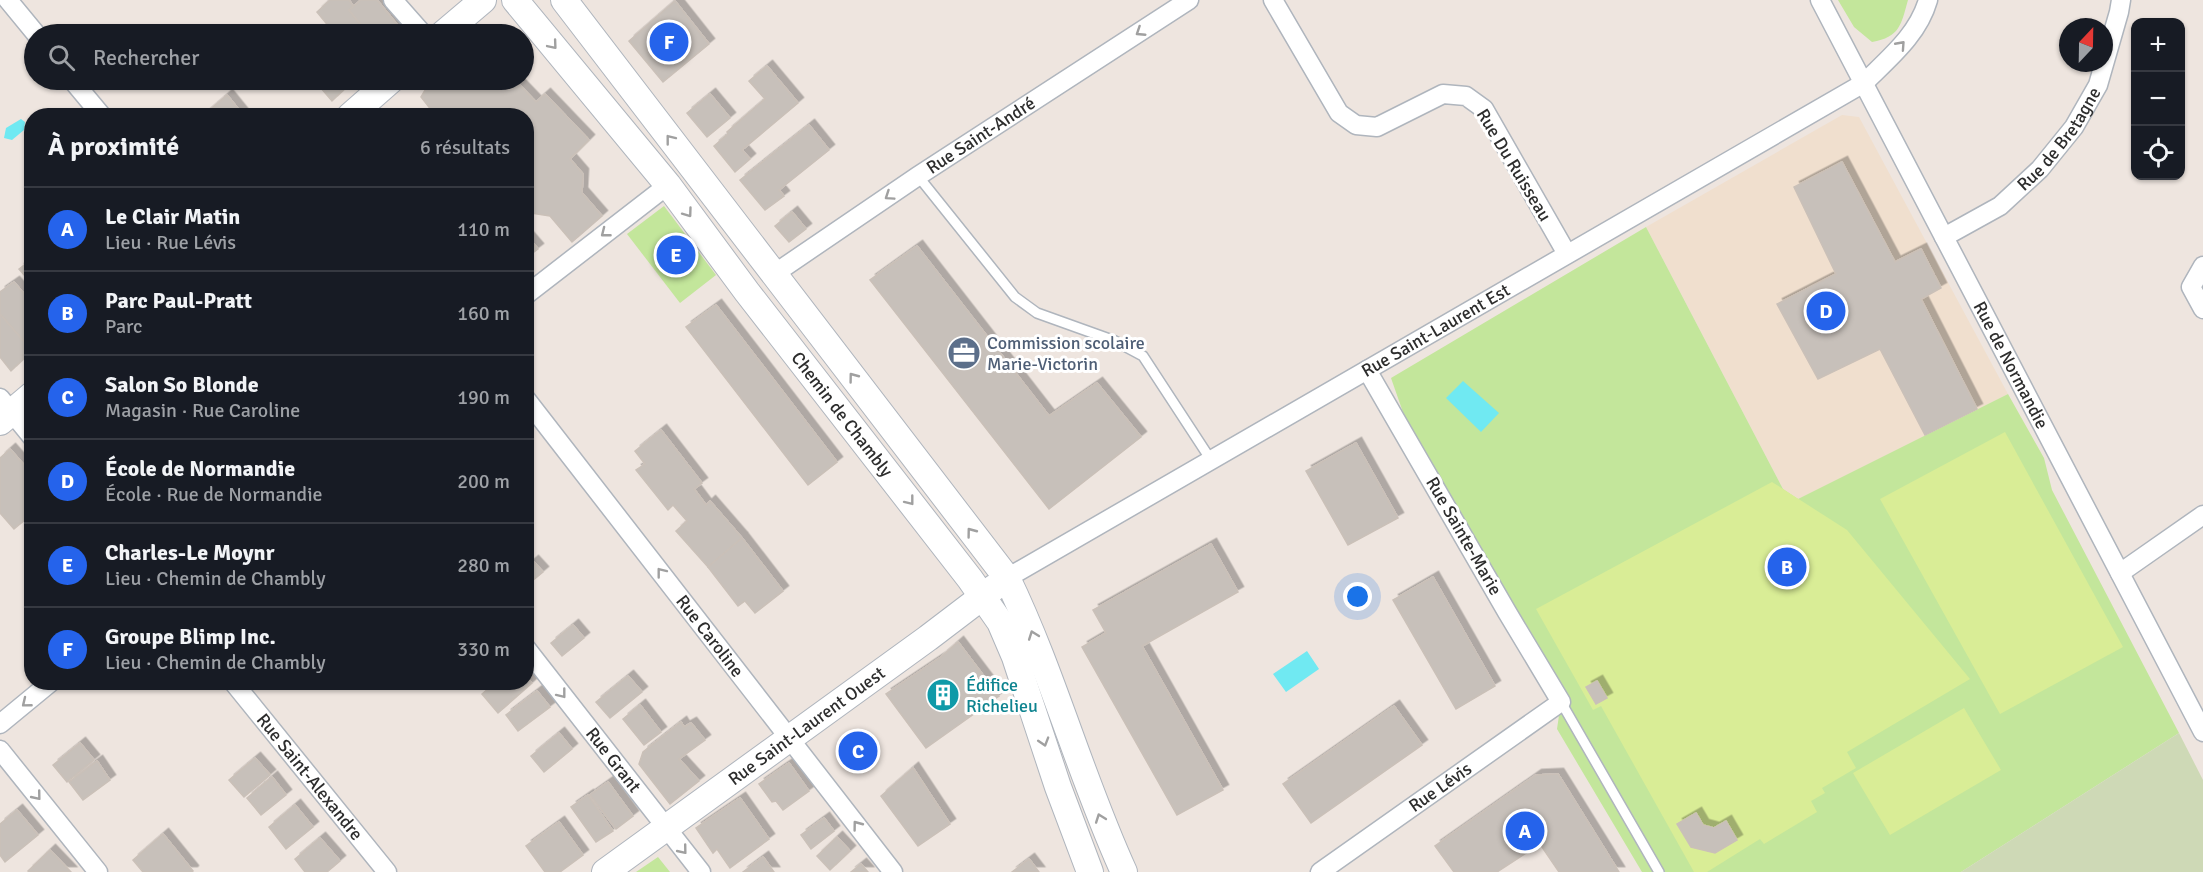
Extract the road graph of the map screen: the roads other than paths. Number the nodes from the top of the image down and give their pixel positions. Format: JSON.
{"nodes":[{"id":1,"x":8,"y":0,"type":"edge"},
{"id":2,"x":393,"y":0,"type":"edge"},
{"id":3,"x":483,"y":0,"type":"edge"},
{"id":4,"x":515,"y":0,"type":"edge"},
{"id":5,"x":564,"y":0,"type":"edge"},
{"id":6,"x":1189,"y":0,"type":"edge"},
{"id":7,"x":1273,"y":0,"type":"edge"},
{"id":8,"x":1820,"y":0,"type":"edge"},
{"id":9,"x":1928,"y":0,"type":"edge"},
{"id":10,"x":2121,"y":0,"type":"edge"},
{"id":11,"x":28,"y":24,"type":"edge"},
{"id":12,"x":414,"y":24,"type":"edge"},
{"id":13,"x":455,"y":24,"type":"edge"},
{"id":14,"x":1864,"y":83,"type":"junction"},
{"id":15,"x":80,"y":90,"type":"edge"},
{"id":16,"x":380,"y":90,"type":"edge"},
{"id":17,"x":95,"y":108,"type":"edge"},
{"id":18,"x":359,"y":108,"type":"edge"},
{"id":19,"x":918,"y":176,"type":"junction"},
{"id":20,"x":668,"y":185,"type":"junction"},
{"id":21,"x":1944,"y":237,"type":"junction"},
{"id":22,"x":1567,"y":254,"type":"junction"},
{"id":23,"x":2203,"y":266,"type":"edge"},
{"id":24,"x":774,"y":274,"type":"junction"},
{"id":25,"x":534,"y":289,"type":"edge"},
{"id":26,"x":2203,"y":309,"type":"edge"},
{"id":27,"x":1367,"y":370,"type":"junction"},
{"id":28,"x":24,"y":400,"type":"edge"},
{"id":29,"x":534,"y":409,"type":"edge"},
{"id":30,"x":4,"y":411,"type":"edge"},
{"id":31,"x":24,"y":430,"type":"edge"},
{"id":32,"x":1211,"y":460,"type":"junction"},
{"id":33,"x":2203,"y":514,"type":"edge"},
{"id":34,"x":2120,"y":573,"type":"junction"},
{"id":35,"x":1007,"y":578,"type":"junction"},
{"id":36,"x":982,"y":596,"type":"junction"},
{"id":37,"x":534,"y":658,"type":"edge"},
{"id":38,"x":41,"y":690,"type":"edge"},
{"id":39,"x":239,"y":690,"type":"edge"},
{"id":40,"x":1561,"y":702,"type":"junction"},
{"id":41,"x":0,"y":724,"type":"edge"},
{"id":42,"x":2203,"y":732,"type":"edge"},
{"id":43,"x":790,"y":739,"type":"junction"},
{"id":44,"x":0,"y":750,"type":"edge"},
{"id":45,"x":666,"y":828,"type":"junction"},
{"id":46,"x":98,"y":872,"type":"edge"},
{"id":47,"x":387,"y":872,"type":"edge"},
{"id":48,"x":605,"y":872,"type":"edge"},
{"id":49,"x":701,"y":872,"type":"edge"},
{"id":50,"x":893,"y":872,"type":"edge"},
{"id":51,"x":1090,"y":872,"type":"edge"},
{"id":52,"x":1124,"y":872,"type":"edge"},
{"id":53,"x":1320,"y":872,"type":"edge"},
{"id":54,"x":1659,"y":872,"type":"edge"}],
"edges":[{"from":1,"to":11,"type":"street"},
{"from":2,"to":12,"type":"street"},
{"from":3,"to":13,"type":"main road"},
{"from":4,"to":20,"type":"main road","name":"Chemin de Chambly","one_way":true},
{"from":24,"to":5,"type":"main road","name":"Chemin de Chambly","one_way":true},
{"from":6,"to":19,"type":"street","name":"Rue Saint-André","one_way":true},
{"from":7,"to":22,"type":"street","name":"Rue Du Ruisseau"},
{"from":8,"to":14,"type":"street","name":"Rue de Normandie"},
{"from":14,"to":9,"type":"street","name":"Rue Saint-Laurent Est","one_way":true},
{"from":10,"to":21,"type":"street","name":"Rue de Bretagne"},
{"from":14,"to":21,"type":"street","name":"Rue de Normandie"},
{"from":14,"to":22,"type":"street","name":"Rue Saint-Laurent Est"},
{"from":15,"to":17,"type":"street"},
{"from":16,"to":18,"type":"main road"},
{"from":19,"to":24,"type":"street","name":"Rue Saint-André","one_way":true},
{"from":19,"to":32,"type":"lane"},
{"from":20,"to":25,"type":"street","one_way":true},
{"from":20,"to":36,"type":"main road","name":"Chemin de Chambly","one_way":true},
{"from":21,"to":34,"type":"street","name":"Rue de Normandie"},
{"from":22,"to":27,"type":"street","name":"Rue Saint-Laurent Est"},
{"from":23,"to":26,"type":"street"},
{"from":35,"to":24,"type":"main road","name":"Chemin de Chambly","one_way":true},
{"from":27,"to":32,"type":"street","name":"Rue Saint-Laurent Est"},
{"from":27,"to":40,"type":"street","name":"Rue Sainte-Marie"},
{"from":28,"to":30,"type":"main road"},
{"from":43,"to":29,"type":"street","name":"Rue Caroline","one_way":true},
{"from":30,"to":31,"type":"street"},
{"from":32,"to":35,"type":"street","name":"Rue Saint-Laurent Est"},
{"from":33,"to":34,"type":"street"},
{"from":34,"to":42,"type":"street","name":"Rue de Normandie"},
{"from":35,"to":36,"type":"main road","name":"Rue Saint-Laurent Ouest"},
{"from":52,"to":35,"type":"main road","name":"Chemin de Chambly","one_way":true},
{"from":36,"to":43,"type":"main road","name":"Rue Saint-Laurent Ouest"},
{"from":36,"to":51,"type":"main road","name":"Chemin de Chambly","one_way":true},
{"from":37,"to":45,"type":"street","name":"Rue Grant","one_way":true},
{"from":38,"to":41,"type":"street","one_way":true},
{"from":39,"to":47,"type":"street","name":"Rue Saint-Alexandre"},
{"from":40,"to":53,"type":"street","name":"Rue Lévis"},
{"from":40,"to":54,"type":"lane"},
{"from":43,"to":45,"type":"main road","name":"Rue Saint-Laurent Ouest"},
{"from":50,"to":43,"type":"street","name":"Rue Caroline","one_way":true},
{"from":44,"to":46,"type":"street","one_way":true},
{"from":45,"to":48,"type":"main road","name":"Rue Saint-Laurent Ouest"},
{"from":45,"to":49,"type":"street","name":"Rue Grant","one_way":true}]}
